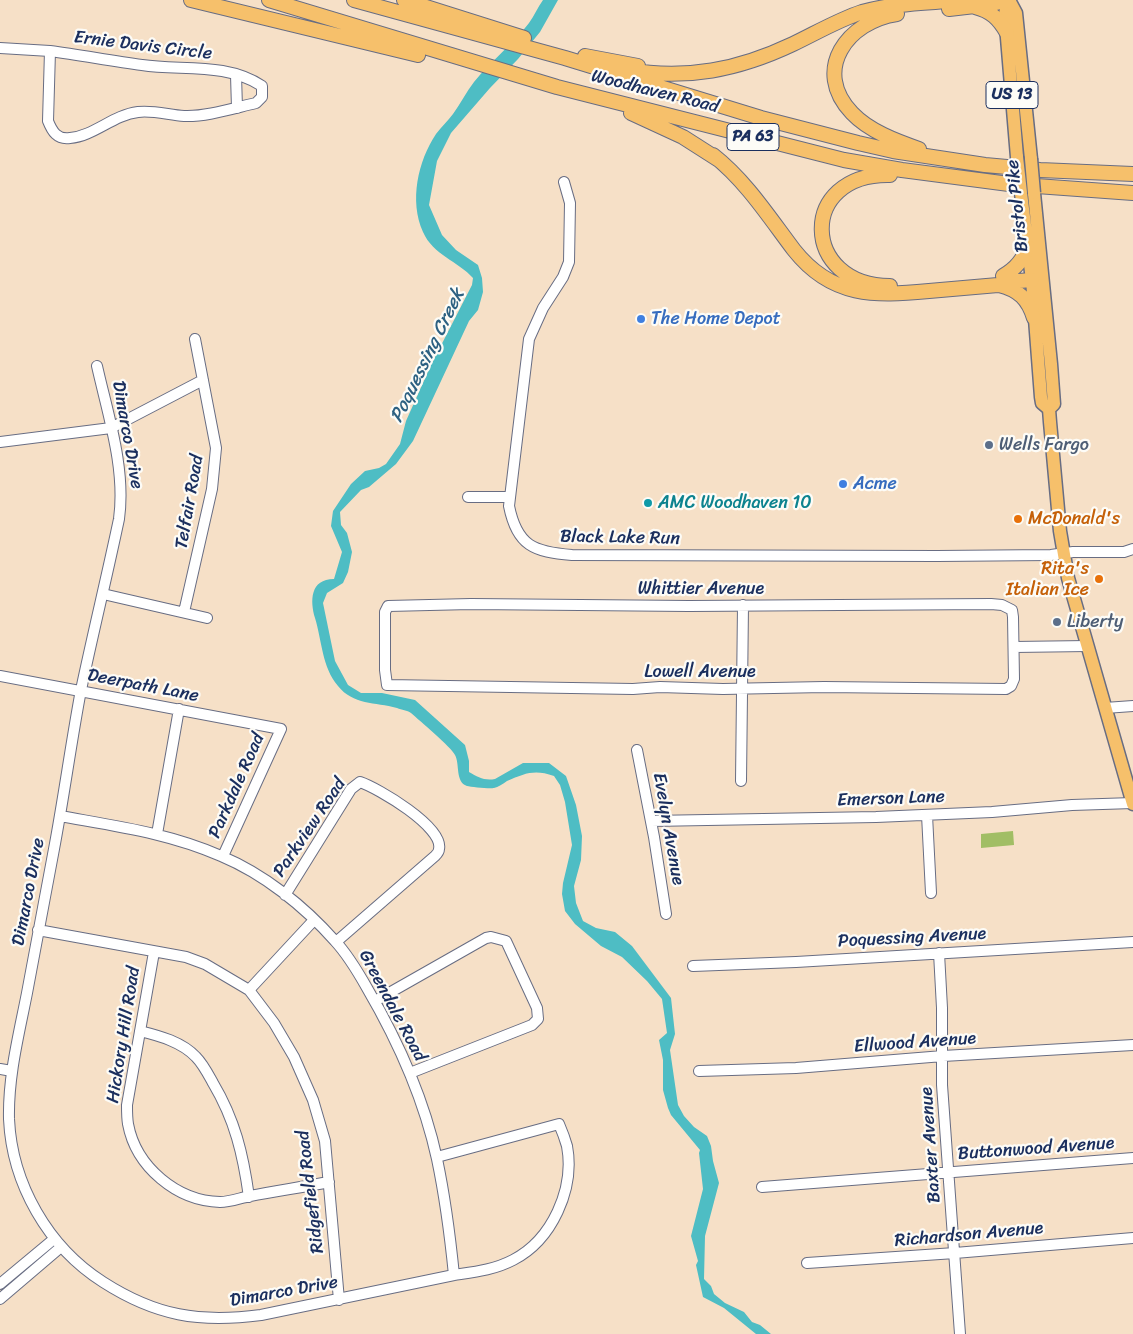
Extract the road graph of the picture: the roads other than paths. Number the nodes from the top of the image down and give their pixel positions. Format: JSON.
{"nodes":[{"id":1,"x":191,"y":0,"type":"edge"},
{"id":2,"x":269,"y":0,"type":"edge"},
{"id":3,"x":354,"y":0,"type":"edge"},
{"id":4,"x":404,"y":0,"type":"edge"},
{"id":5,"x":1008,"y":0,"type":"edge"},
{"id":6,"x":966,"y":3,"type":"edge"},
{"id":7,"x":1007,"y":33,"type":"junction"},
{"id":8,"x":507,"y":38,"type":"junction"},
{"id":9,"x":531,"y":45,"type":"junction"},
{"id":10,"x":0,"y":48,"type":"edge"},
{"id":11,"x":50,"y":50,"type":"junction"},
{"id":12,"x":765,"y":56,"type":"junction"},
{"id":13,"x":565,"y":58,"type":"junction"},
{"id":14,"x":481,"y":69,"type":"junction"},
{"id":15,"x":236,"y":75,"type":"junction"},
{"id":16,"x":507,"y":76,"type":"junction"},
{"id":17,"x":557,"y":87,"type":"junction"},
{"id":18,"x":237,"y":108,"type":"junction"},
{"id":19,"x":719,"y":160,"type":"junction"},
{"id":20,"x":953,"y":160,"type":"junction"},
{"id":21,"x":1130,"y":173,"type":"edge"},
{"id":22,"x":951,"y":176,"type":"junction"},
{"id":23,"x":564,"y":182,"type":"dead end"},
{"id":24,"x":1133,"y":188,"type":"edge"},
{"id":25,"x":1069,"y":189,"type":"junction"},
{"id":26,"x":1133,"y":193,"type":"edge"},
{"id":27,"x":1027,"y":246,"type":"junction"},
{"id":28,"x":1035,"y":276,"type":"junction"},
{"id":29,"x":1000,"y":280,"type":"junction"},
{"id":30,"x":1034,"y":318,"type":"junction"},
{"id":31,"x":196,"y":339,"type":"dead end"},
{"id":32,"x":97,"y":366,"type":"dead end"},
{"id":33,"x":203,"y":380,"type":"junction"},
{"id":34,"x":1048,"y":409,"type":"junction"},
{"id":35,"x":111,"y":428,"type":"junction"},
{"id":36,"x":0,"y":442,"type":"edge"},
{"id":37,"x":468,"y":497,"type":"dead end"},
{"id":38,"x":510,"y":497,"type":"junction"},
{"id":39,"x":1130,"y":552,"type":"edge"},
{"id":40,"x":1063,"y":554,"type":"junction"},
{"id":41,"x":103,"y":594,"type":"junction"},
{"id":42,"x":743,"y":605,"type":"junction"},
{"id":43,"x":184,"y":612,"type":"junction"},
{"id":44,"x":207,"y":618,"type":"dead end"},
{"id":45,"x":1088,"y":646,"type":"junction"},
{"id":46,"x":1014,"y":647,"type":"junction"},
{"id":47,"x":0,"y":676,"type":"edge"},
{"id":48,"x":390,"y":686,"type":"joint"},
{"id":49,"x":742,"y":689,"type":"junction"},
{"id":50,"x":81,"y":691,"type":"junction"},
{"id":51,"x":1133,"y":706,"type":"edge"},
{"id":52,"x":1105,"y":708,"type":"junction"},
{"id":53,"x":179,"y":709,"type":"junction"},
{"id":54,"x":280,"y":729,"type":"joint"},
{"id":55,"x":637,"y":750,"type":"dead end"},
{"id":56,"x":741,"y":781,"type":"dead end"},
{"id":57,"x":1133,"y":803,"type":"edge"},
{"id":58,"x":926,"y":815,"type":"junction"},
{"id":59,"x":60,"y":816,"type":"junction"},
{"id":60,"x":651,"y":821,"type":"junction"},
{"id":61,"x":157,"y":834,"type":"junction"},
{"id":62,"x":223,"y":856,"type":"junction"},
{"id":63,"x":931,"y":893,"type":"dead end"},
{"id":64,"x":285,"y":895,"type":"junction"},
{"id":65,"x":666,"y":914,"type":"dead end"},
{"id":66,"x":314,"y":920,"type":"junction"},
{"id":67,"x":38,"y":930,"type":"junction"},
{"id":68,"x":336,"y":942,"type":"junction"},
{"id":69,"x":1129,"y":942,"type":"edge"},
{"id":70,"x":154,"y":952,"type":"junction"},
{"id":71,"x":938,"y":953,"type":"junction"},
{"id":72,"x":693,"y":966,"type":"dead end"},
{"id":73,"x":249,"y":990,"type":"junction"},
{"id":74,"x":375,"y":1001,"type":"junction"},
{"id":75,"x":140,"y":1031,"type":"junction"},
{"id":76,"x":1133,"y":1046,"type":"edge"},
{"id":77,"x":942,"y":1056,"type":"junction"},
{"id":78,"x":0,"y":1069,"type":"edge"},
{"id":79,"x":12,"y":1071,"type":"junction"},
{"id":80,"x":699,"y":1071,"type":"dead end"},
{"id":81,"x":410,"y":1073,"type":"junction"},
{"id":82,"x":437,"y":1157,"type":"junction"},
{"id":83,"x":1133,"y":1158,"type":"edge"},
{"id":84,"x":950,"y":1172,"type":"junction"},
{"id":85,"x":329,"y":1182,"type":"junction"},
{"id":86,"x":762,"y":1186,"type":"dead end"},
{"id":87,"x":249,"y":1196,"type":"junction"},
{"id":88,"x":1133,"y":1238,"type":"edge"},
{"id":89,"x":54,"y":1239,"type":"junction"},
{"id":90,"x":61,"y":1247,"type":"junction"},
{"id":91,"x":955,"y":1253,"type":"junction"},
{"id":92,"x":807,"y":1262,"type":"dead end"},
{"id":93,"x":454,"y":1274,"type":"junction"},
{"id":94,"x":0,"y":1284,"type":"edge"},
{"id":95,"x":0,"y":1299,"type":"edge"},
{"id":96,"x":339,"y":1300,"type":"junction"},
{"id":97,"x":960,"y":1334,"type":"edge"}],
"edges":[{"from":1,"to":14,"type":"highway"},
{"from":2,"to":14,"type":"highway","name":"Woodhaven Road","number":"PA 63"},
{"from":3,"to":8,"type":"highway","name":"Woodhaven Road","number":"PA 63"},
{"from":4,"to":8,"type":"highway"},
{"from":5,"to":6,"type":"highway"},
{"from":5,"to":7,"type":"main road","name":"Bristol Pike","number":"US 13"},
{"from":5,"to":28,"type":"main road","name":"Bristol Pike","number":"US 13","bridge":true},
{"from":6,"to":7,"type":"highway"},
{"from":6,"to":12,"type":"highway"},
{"from":6,"to":20,"type":"highway"},
{"from":7,"to":27,"type":"main road","name":"Bristol Pike","number":"US 13","bridge":true},
{"from":8,"to":9,"type":"highway","name":"Woodhaven Road","number":"PA 63"},
{"from":9,"to":12,"type":"highway"},
{"from":9,"to":13,"type":"highway","name":"Woodhaven Road","number":"PA 63"},
{"from":10,"to":11,"type":"street"},
{"from":11,"to":15,"type":"street","name":"Ernie Davis Circle"},
{"from":11,"to":18,"type":"street","name":"Ernie Davis Circle"},
{"from":12,"to":13,"type":"highway"},
{"from":13,"to":20,"type":"highway","name":"Woodhaven Road","number":"PA 63"},
{"from":14,"to":16,"type":"highway","name":"Woodhaven Road","number":"PA 63"},
{"from":15,"to":18,"type":"street"},
{"from":15,"to":18,"type":"street","name":"Ernie Davis Circle"},
{"from":16,"to":17,"type":"highway","name":"Woodhaven Road","number":"PA 63"},
{"from":16,"to":19,"type":"highway"},
{"from":17,"to":19,"type":"highway"},
{"from":17,"to":22,"type":"highway","name":"Woodhaven Road","number":"PA 63"},
{"from":19,"to":29,"type":"highway"},
{"from":20,"to":21,"type":"highway","name":"Woodhaven Road","number":"PA 63"},
{"from":22,"to":25,"type":"highway","name":"Woodhaven Road","number":"PA 63"},
{"from":22,"to":29,"type":"highway"},
{"from":23,"to":38,"type":"street","name":"Black Lake Run"},
{"from":24,"to":25,"type":"highway"},
{"from":25,"to":26,"type":"highway"},
{"from":27,"to":28,"type":"main road","name":"Bristol Pike","number":"US 13"},
{"from":27,"to":29,"type":"highway"},
{"from":28,"to":29,"type":"highway"},
{"from":28,"to":30,"type":"main road","name":"Bristol Pike","number":"US 13"},
{"from":28,"to":34,"type":"main road","name":"Bristol Pike","number":"US 13"},
{"from":29,"to":30,"type":"highway"},
{"from":30,"to":34,"type":"main road","name":"Bristol Pike","number":"US 13"},
{"from":31,"to":33,"type":"street","name":"Telfair Road"},
{"from":32,"to":35,"type":"street","name":"Dimarco Drive"},
{"from":33,"to":35,"type":"street"},
{"from":33,"to":43,"type":"street","name":"Telfair Road"},
{"from":34,"to":40,"type":"main road","name":"Bristol Pike","number":"US 13"},
{"from":35,"to":36,"type":"street"},
{"from":35,"to":41,"type":"street","name":"Dimarco Drive"},
{"from":37,"to":38,"type":"street"},
{"from":38,"to":40,"type":"street","name":"Black Lake Run"},
{"from":39,"to":40,"type":"street","name":"Black Lake Run"},
{"from":40,"to":45,"type":"main road","name":"Bristol Pike","number":"US 13"},
{"from":41,"to":43,"type":"street"},
{"from":41,"to":50,"type":"street","name":"Dimarco Drive"},
{"from":42,"to":46,"type":"street","name":"Whittier Avenue"},
{"from":42,"to":48,"type":"street","name":"Whittier Avenue"},
{"from":42,"to":49,"type":"street"},
{"from":43,"to":44,"type":"street"},
{"from":45,"to":46,"type":"street"},
{"from":45,"to":52,"type":"main road","name":"Bristol Pike","number":"US 13"},
{"from":46,"to":49,"type":"street","name":"Lowell Avenue"},
{"from":47,"to":50,"type":"street","name":"Deerpath Lane"},
{"from":48,"to":49,"type":"street","name":"Lowell Avenue"},
{"from":49,"to":56,"type":"street"},
{"from":50,"to":53,"type":"street","name":"Deerpath Lane"},
{"from":50,"to":59,"type":"street","name":"Dimarco Drive"},
{"from":51,"to":52,"type":"street"},
{"from":52,"to":57,"type":"main road","name":"Bristol Pike","number":"US 13"},
{"from":53,"to":54,"type":"street","name":"Deerpath Lane"},
{"from":53,"to":61,"type":"street"},
{"from":54,"to":62,"type":"street","name":"Parkdale Road"},
{"from":55,"to":60,"type":"street","name":"Evelyn Avenue"},
{"from":57,"to":58,"type":"street","name":"Emerson Lane"},
{"from":58,"to":60,"type":"street","name":"Emerson Lane"},
{"from":58,"to":63,"type":"street"},
{"from":59,"to":61,"type":"street","name":"Greendale Road"},
{"from":59,"to":67,"type":"street","name":"Dimarco Drive"},
{"from":60,"to":65,"type":"street","name":"Evelyn Avenue"},
{"from":61,"to":62,"type":"street","name":"Greendale Road"},
{"from":62,"to":64,"type":"street","name":"Greendale Road"},
{"from":64,"to":66,"type":"street","name":"Greendale Road"},
{"from":64,"to":68,"type":"street","name":"Parkview Road"},
{"from":66,"to":68,"type":"street","name":"Greendale Road"},
{"from":66,"to":73,"type":"street"},
{"from":67,"to":70,"type":"street","name":"Ridgefield Road"},
{"from":67,"to":79,"type":"street","name":"Dimarco Drive"},
{"from":68,"to":74,"type":"street","name":"Greendale Road"},
{"from":69,"to":71,"type":"street","name":"Poquessing Avenue"},
{"from":70,"to":73,"type":"street","name":"Ridgefield Road"},
{"from":70,"to":75,"type":"street","name":"Hickory Hill Road"},
{"from":71,"to":72,"type":"street","name":"Poquessing Avenue"},
{"from":71,"to":77,"type":"street","name":"Baxter Avenue"},
{"from":73,"to":85,"type":"street","name":"Ridgefield Road"},
{"from":74,"to":81,"type":"street","name":"Greendale Road"},
{"from":74,"to":81,"type":"street"},
{"from":75,"to":87,"type":"street"},
{"from":75,"to":87,"type":"street","name":"Hickory Hill Road"},
{"from":76,"to":77,"type":"street","name":"Ellwood Avenue"},
{"from":77,"to":80,"type":"street","name":"Ellwood Avenue"},
{"from":77,"to":84,"type":"street","name":"Baxter Avenue"},
{"from":78,"to":79,"type":"street"},
{"from":79,"to":89,"type":"street","name":"Dimarco Drive"},
{"from":81,"to":82,"type":"street","name":"Greendale Road"},
{"from":82,"to":93,"type":"street","name":"Greendale Road"},
{"from":82,"to":93,"type":"street","name":"Dimarco Drive"},
{"from":83,"to":84,"type":"street","name":"Buttonwood Avenue"},
{"from":84,"to":86,"type":"street","name":"Buttonwood Avenue"},
{"from":84,"to":91,"type":"street","name":"Baxter Avenue"},
{"from":85,"to":87,"type":"street","name":"Hickory Hill Road"},
{"from":85,"to":96,"type":"street","name":"Ridgefield Road"},
{"from":88,"to":91,"type":"street","name":"Richardson Avenue"},
{"from":89,"to":90,"type":"street","name":"Dimarco Drive"},
{"from":89,"to":94,"type":"street"},
{"from":90,"to":95,"type":"street"},
{"from":90,"to":96,"type":"street","name":"Dimarco Drive"},
{"from":91,"to":92,"type":"street","name":"Richardson Avenue"},
{"from":91,"to":97,"type":"street","name":"Baxter Avenue"},
{"from":93,"to":96,"type":"street","name":"Dimarco Drive"}]}
